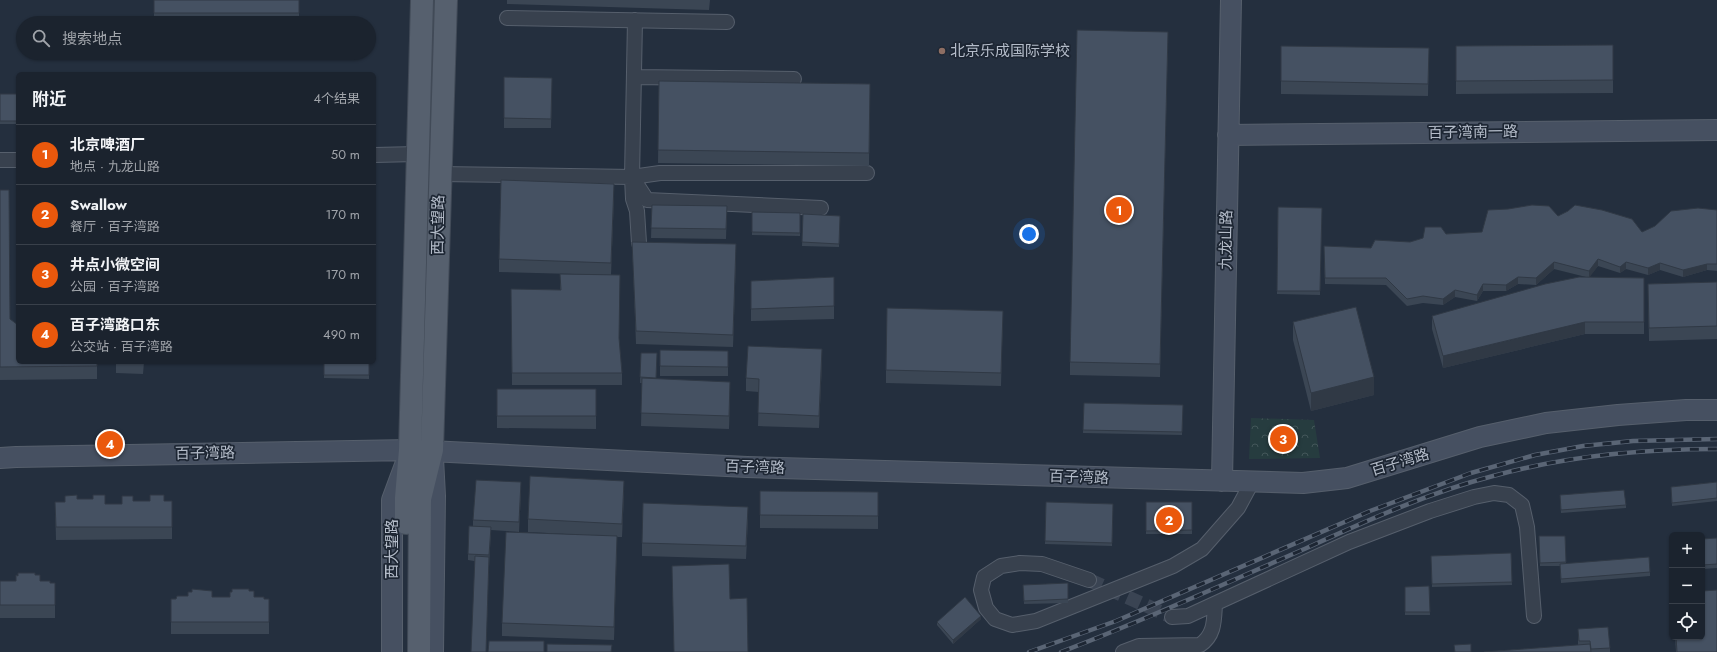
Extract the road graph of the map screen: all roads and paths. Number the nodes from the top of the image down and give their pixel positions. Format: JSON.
{"nodes":[{"id":1,"x":422,"y":0,"type":"edge"},
{"id":2,"x":446,"y":0,"type":"edge"},
{"id":3,"x":1231,"y":0,"type":"edge"},
{"id":4,"x":507,"y":18,"type":"dead end"},
{"id":5,"x":635,"y":20,"type":"junction"},
{"id":6,"x":728,"y":22,"type":"dead end"},
{"id":7,"x":634,"y":77,"type":"junction"},
{"id":8,"x":794,"y":79,"type":"dead end"},
{"id":9,"x":1717,"y":130,"type":"edge"},
{"id":10,"x":1228,"y":135,"type":"junction"},
{"id":11,"x":417,"y":154,"type":"junction"},
{"id":12,"x":376,"y":155,"type":"edge"},
{"id":13,"x":0,"y":160,"type":"edge"},
{"id":14,"x":16,"y":160,"type":"edge"},
{"id":15,"x":867,"y":173,"type":"dead end"},
{"id":16,"x":440,"y":174,"type":"junction"},
{"id":17,"x":632,"y":177,"type":"junction"},
{"id":18,"x":820,"y":208,"type":"dead end"},
{"id":19,"x":639,"y":243,"type":"edge"},
{"id":20,"x":1717,"y":410,"type":"edge"},
{"id":21,"x":410,"y":450,"type":"junction"},
{"id":22,"x":432,"y":450,"type":"junction"},
{"id":23,"x":0,"y":458,"type":"edge"},
{"id":24,"x":1222,"y":481,"type":"junction"},
{"id":25,"x":1252,"y":482,"type":"junction"},
{"id":26,"x":1089,"y":580,"type":"tunnel mouth"},
{"id":27,"x":1215,"y":604,"type":"junction"},
{"id":28,"x":1534,"y":616,"type":"dead end"},
{"id":29,"x":1172,"y":617,"type":"tunnel mouth"},
{"id":30,"x":392,"y":652,"type":"edge"},
{"id":31,"x":405,"y":652,"type":"edge"},
{"id":32,"x":418,"y":652,"type":"edge"},
{"id":33,"x":433,"y":652,"type":"edge"},
{"id":34,"x":1123,"y":652,"type":"edge"}],
"edges":[{"from":1,"to":11,"type":"main road","name":"西大望路"},
{"from":2,"to":16,"type":"main road","name":"西大望路"},
{"from":3,"to":10,"type":"street","name":"九龙山路"},
{"from":4,"to":5,"type":"street"},
{"from":5,"to":6,"type":"street"},
{"from":5,"to":7,"type":"street"},
{"from":7,"to":8,"type":"street"},
{"from":7,"to":17,"type":"street"},
{"from":9,"to":10,"type":"street","name":"百子湾南一路"},
{"from":10,"to":24,"type":"street","name":"九龙山路"},
{"from":11,"to":12,"type":"street"},
{"from":11,"to":21,"type":"main road","name":"西大望路"},
{"from":13,"to":14,"type":"street"},
{"from":15,"to":17,"type":"street"},
{"from":16,"to":17,"type":"street"},
{"from":16,"to":22,"type":"main road","name":"西大望路"},
{"from":17,"to":18,"type":"street"},
{"from":17,"to":19,"type":"street"},
{"from":20,"to":25,"type":"street","name":"百子湾路"},
{"from":21,"to":22,"type":"street","name":"百子湾路"},
{"from":21,"to":23,"type":"street","name":"百子湾路"},
{"from":21,"to":30,"type":"street","name":"西大望路"},
{"from":21,"to":31,"type":"main road","name":"西大望路"},
{"from":22,"to":24,"type":"street","name":"百子湾路"},
{"from":22,"to":32,"type":"main road","name":"西大望路"},
{"from":22,"to":33,"type":"street","name":"西大望路"},
{"from":24,"to":25,"type":"street","name":"百子湾路"},
{"from":25,"to":26,"type":"street"},
{"from":27,"to":28,"type":"street"},
{"from":27,"to":29,"type":"street"},
{"from":27,"to":34,"type":"street"}]}
